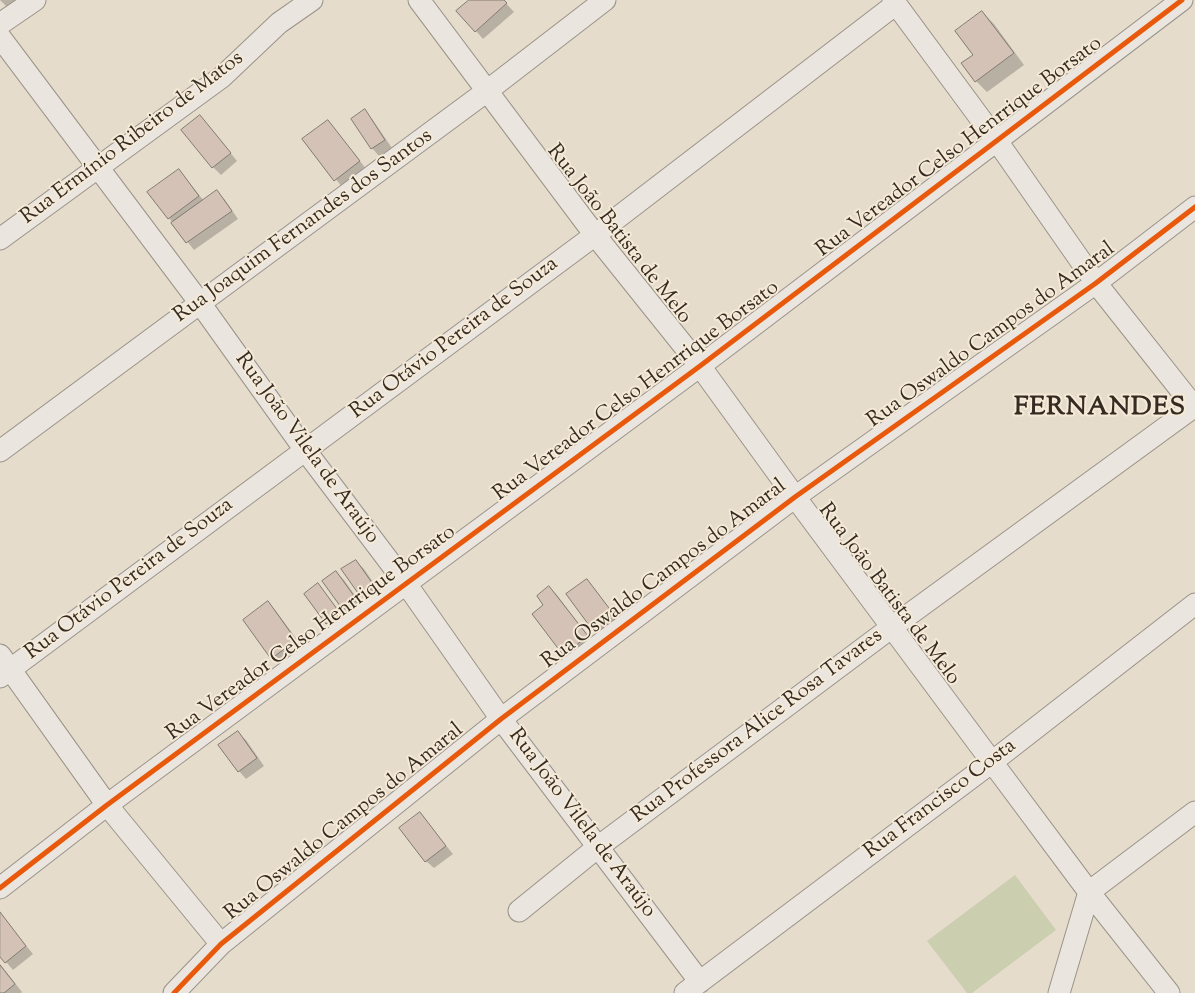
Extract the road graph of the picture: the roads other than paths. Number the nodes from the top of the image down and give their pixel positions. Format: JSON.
{"nodes":[{"id":1,"x":34,"y":0,"type":"edge"},
{"id":2,"x":312,"y":0,"type":"edge"},
{"id":3,"x":420,"y":0,"type":"edge"},
{"id":4,"x":605,"y":0,"type":"edge"},
{"id":5,"x":1182,"y":0,"type":"edge"},
{"id":6,"x":894,"y":2,"type":"edge"},
{"id":7,"x":0,"y":24,"type":"edge"},
{"id":8,"x":0,"y":37,"type":"edge"},
{"id":9,"x":487,"y":91,"type":"junction"},
{"id":10,"x":996,"y":141,"type":"junction"},
{"id":11,"x":98,"y":169,"type":"junction"},
{"id":12,"x":1195,"y":207,"type":"edge"},
{"id":13,"x":595,"y":235,"type":"junction"},
{"id":14,"x":0,"y":239,"type":"edge"},
{"id":15,"x":1096,"y":283,"type":"junction"},
{"id":16,"x":200,"y":303,"type":"junction"},
{"id":17,"x":700,"y":366,"type":"junction"},
{"id":18,"x":1195,"y":407,"type":"edge"},
{"id":19,"x":305,"y":450,"type":"junction"},
{"id":20,"x":0,"y":451,"type":"edge"},
{"id":21,"x":795,"y":497,"type":"junction"},
{"id":22,"x":407,"y":585,"type":"junction"},
{"id":23,"x":1195,"y":604,"type":"edge"},
{"id":24,"x":892,"y":627,"type":"junction"},
{"id":25,"x":4,"y":667,"type":"edge"},
{"id":26,"x":501,"y":719,"type":"junction"},
{"id":27,"x":992,"y":762,"type":"junction"},
{"id":28,"x":107,"y":805,"type":"junction"},
{"id":29,"x":1195,"y":812,"type":"edge"},
{"id":30,"x":598,"y":847,"type":"junction"},
{"id":31,"x":0,"y":888,"type":"edge"},
{"id":32,"x":1089,"y":892,"type":"junction"},
{"id":33,"x":518,"y":911,"type":"dead end"},
{"id":34,"x":221,"y":944,"type":"junction"},
{"id":35,"x":693,"y":987,"type":"edge"},
{"id":36,"x":174,"y":993,"type":"edge"},
{"id":37,"x":1059,"y":993,"type":"edge"},
{"id":38,"x":1169,"y":993,"type":"edge"}],
"edges":[{"from":1,"to":7,"type":"street"},
{"from":2,"to":11,"type":"street","name":"Rua Ermínio Ribeiro de Matos"},
{"from":3,"to":9,"type":"street","name":"Rua João Batista de Melo"},
{"from":4,"to":9,"type":"street","name":"Rua Joaquim Fernandes dos Santos"},
{"from":5,"to":10,"type":"street","name":"Rua Vereador Celso Henrrique Borsato"},
{"from":6,"to":10,"type":"street"},
{"from":6,"to":13,"type":"street","name":"Rua Otávio Pereira de Souza"},
{"from":8,"to":11,"type":"street","name":"Rua João Vilela de Araújo"},
{"from":9,"to":13,"type":"street","name":"Rua João Batista de Melo"},
{"from":9,"to":16,"type":"street","name":"Rua Joaquim Fernandes dos Santos"},
{"from":10,"to":15,"type":"street"},
{"from":10,"to":17,"type":"street","name":"Rua Vereador Celso Henrrique Borsato"},
{"from":11,"to":14,"type":"street","name":"Rua Ermínio Ribeiro de Matos"},
{"from":11,"to":16,"type":"street","name":"Rua João Vilela de Araújo"},
{"from":12,"to":15,"type":"street","name":"Rua Oswaldo Campos do Amaral"},
{"from":13,"to":17,"type":"street","name":"Rua João Batista de Melo"},
{"from":13,"to":19,"type":"street","name":"Rua Otávio Pereira de Souza"},
{"from":15,"to":18,"type":"street"},
{"from":15,"to":21,"type":"street","name":"Rua Oswaldo Campos do Amaral"},
{"from":16,"to":19,"type":"street","name":"Rua João Vilela de Araújo"},
{"from":16,"to":20,"type":"street","name":"Rua Joaquim Fernandes dos Santos"},
{"from":17,"to":21,"type":"street","name":"Rua João Batista de Melo"},
{"from":17,"to":22,"type":"street","name":"Rua Vereador Celso Henrrique Borsato"},
{"from":18,"to":24,"type":"street","name":"Rua Professora Alice Rosa Tavares"},
{"from":19,"to":22,"type":"street","name":"Rua João Vilela de Araújo"},
{"from":19,"to":25,"type":"street","name":"Rua Otávio Pereira de Souza"},
{"from":21,"to":24,"type":"street","name":"Rua João Batista de Melo"},
{"from":21,"to":26,"type":"street","name":"Rua Oswaldo Campos do Amaral"},
{"from":22,"to":26,"type":"street","name":"Rua João Vilela de Araújo"},
{"from":22,"to":28,"type":"street","name":"Rua Vereador Celso Henrrique Borsato"},
{"from":23,"to":27,"type":"street","name":"Rua Francisco Costa"},
{"from":24,"to":27,"type":"street","name":"Rua João Batista de Melo"},
{"from":24,"to":30,"type":"street","name":"Rua Professora Alice Rosa Tavares"},
{"from":25,"to":28,"type":"street"},
{"from":26,"to":30,"type":"street","name":"Rua João Vilela de Araújo"},
{"from":26,"to":34,"type":"street","name":"Rua Oswaldo Campos do Amaral"},
{"from":27,"to":32,"type":"street","name":"Rua João Batista de Melo"},
{"from":27,"to":35,"type":"street","name":"Rua Francisco Costa"},
{"from":28,"to":31,"type":"street","name":"Rua Vereador Celso Henrrique Borsato"},
{"from":28,"to":34,"type":"street"},
{"from":29,"to":32,"type":"street"},
{"from":30,"to":33,"type":"street","name":"Rua Professora Alice Rosa Tavares"},
{"from":30,"to":35,"type":"street","name":"Rua João Vilela de Araújo"},
{"from":32,"to":37,"type":"street"},
{"from":32,"to":38,"type":"street","name":"Rua João Batista de Melo"},
{"from":34,"to":36,"type":"street","name":"Rua Oswaldo Campos do Amaral"}]}
